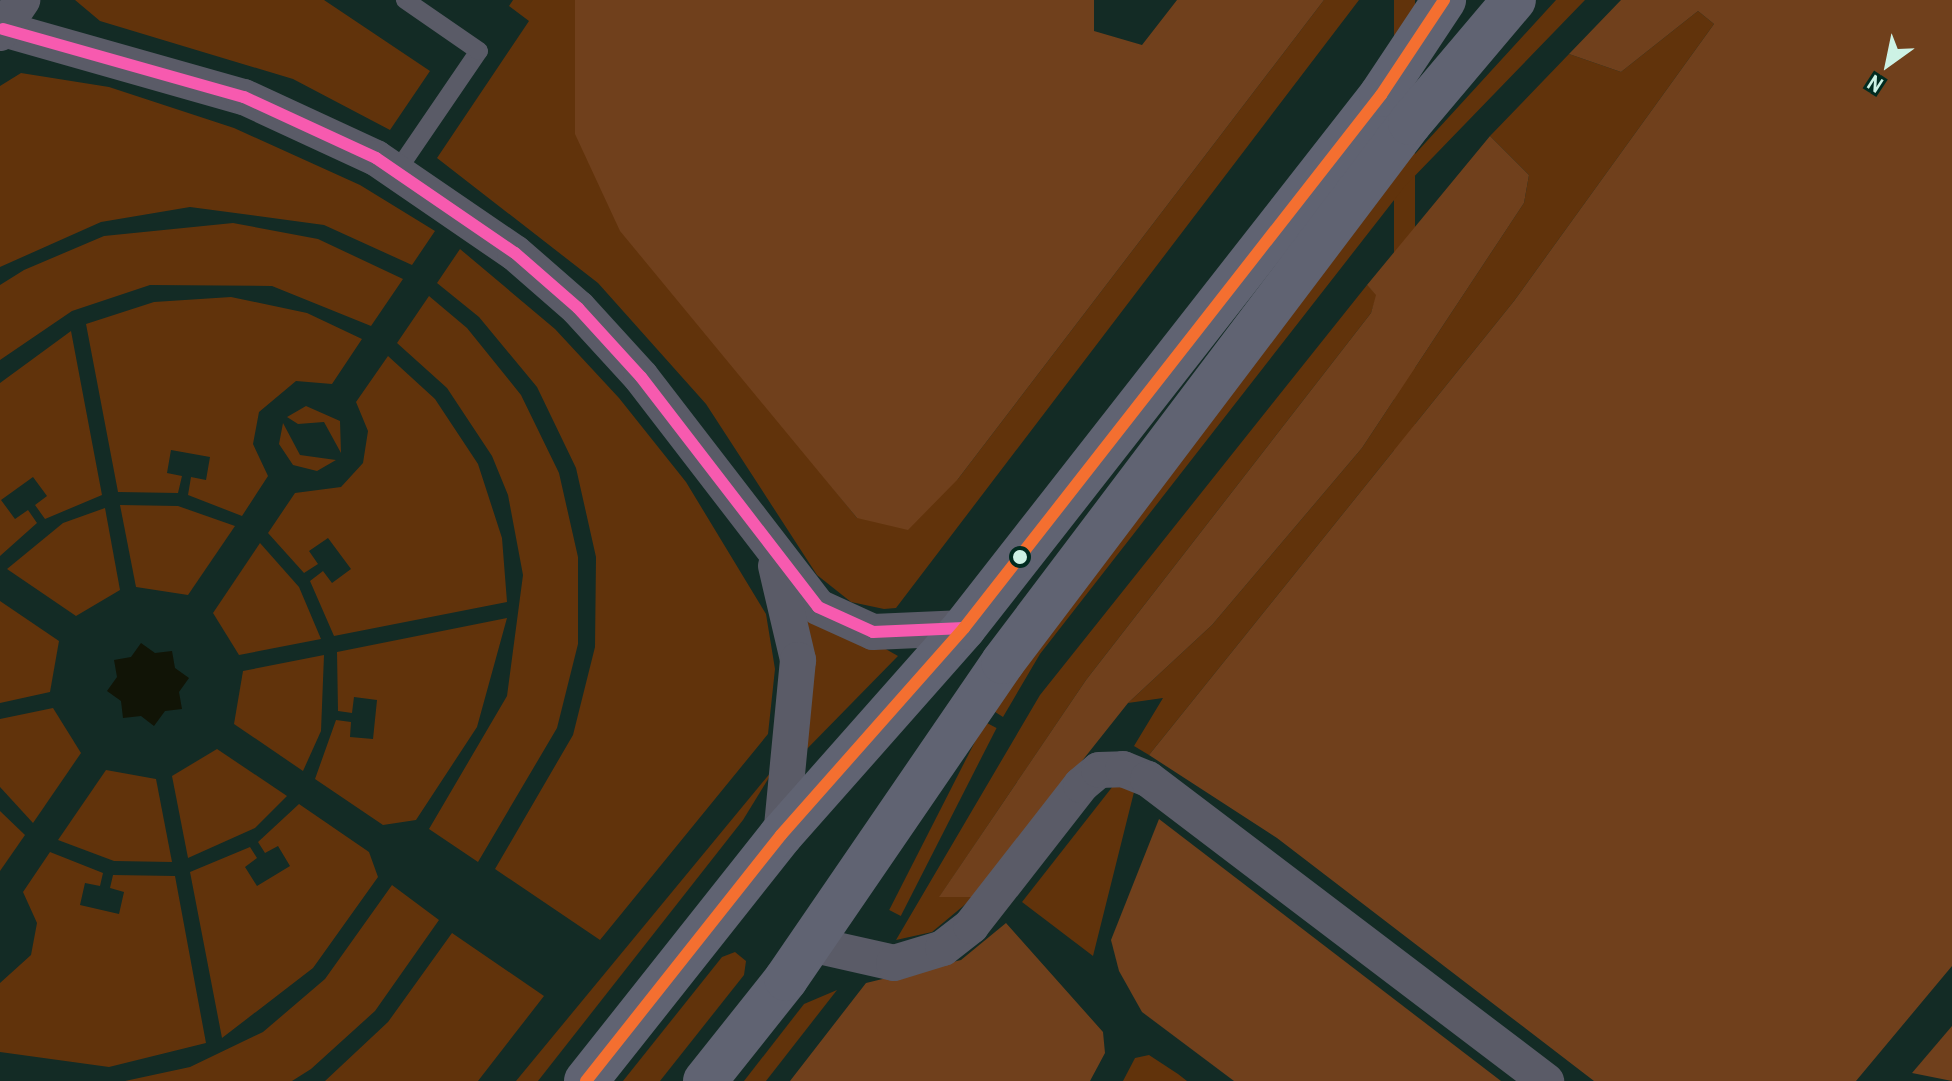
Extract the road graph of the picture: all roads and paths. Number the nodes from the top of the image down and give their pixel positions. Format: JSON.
{"nodes":[{"id":1,"x":405,"y":0,"type":"edge"},
{"id":2,"x":1444,"y":0,"type":"edge"},
{"id":3,"x":1514,"y":0,"type":"edge"},
{"id":4,"x":8,"y":21,"type":"edge"},
{"id":5,"x":397,"y":171,"type":"junction"},
{"id":6,"x":773,"y":556,"type":"junction"},
{"id":7,"x":964,"y":628,"type":"junction"},
{"id":8,"x":781,"y":835,"type":"junction"},
{"id":9,"x":810,"y":944,"type":"junction"},
{"id":10,"x":586,"y":1081,"type":"edge"},
{"id":11,"x":705,"y":1081,"type":"edge"},
{"id":12,"x":1546,"y":1081,"type":"edge"}],
"edges":[{"from":1,"to":5,"type":"lane"},
{"from":2,"to":7,"type":"main road"},
{"from":3,"to":9,"type":"main road"},
{"from":4,"to":5,"type":"street"},
{"from":5,"to":6,"type":"street"},
{"from":6,"to":7,"type":"street"},
{"from":6,"to":8,"type":"street"},
{"from":7,"to":8,"type":"main road"},
{"from":8,"to":10,"type":"main road"},
{"from":9,"to":11,"type":"main road"},
{"from":9,"to":12,"type":"street"}]}
